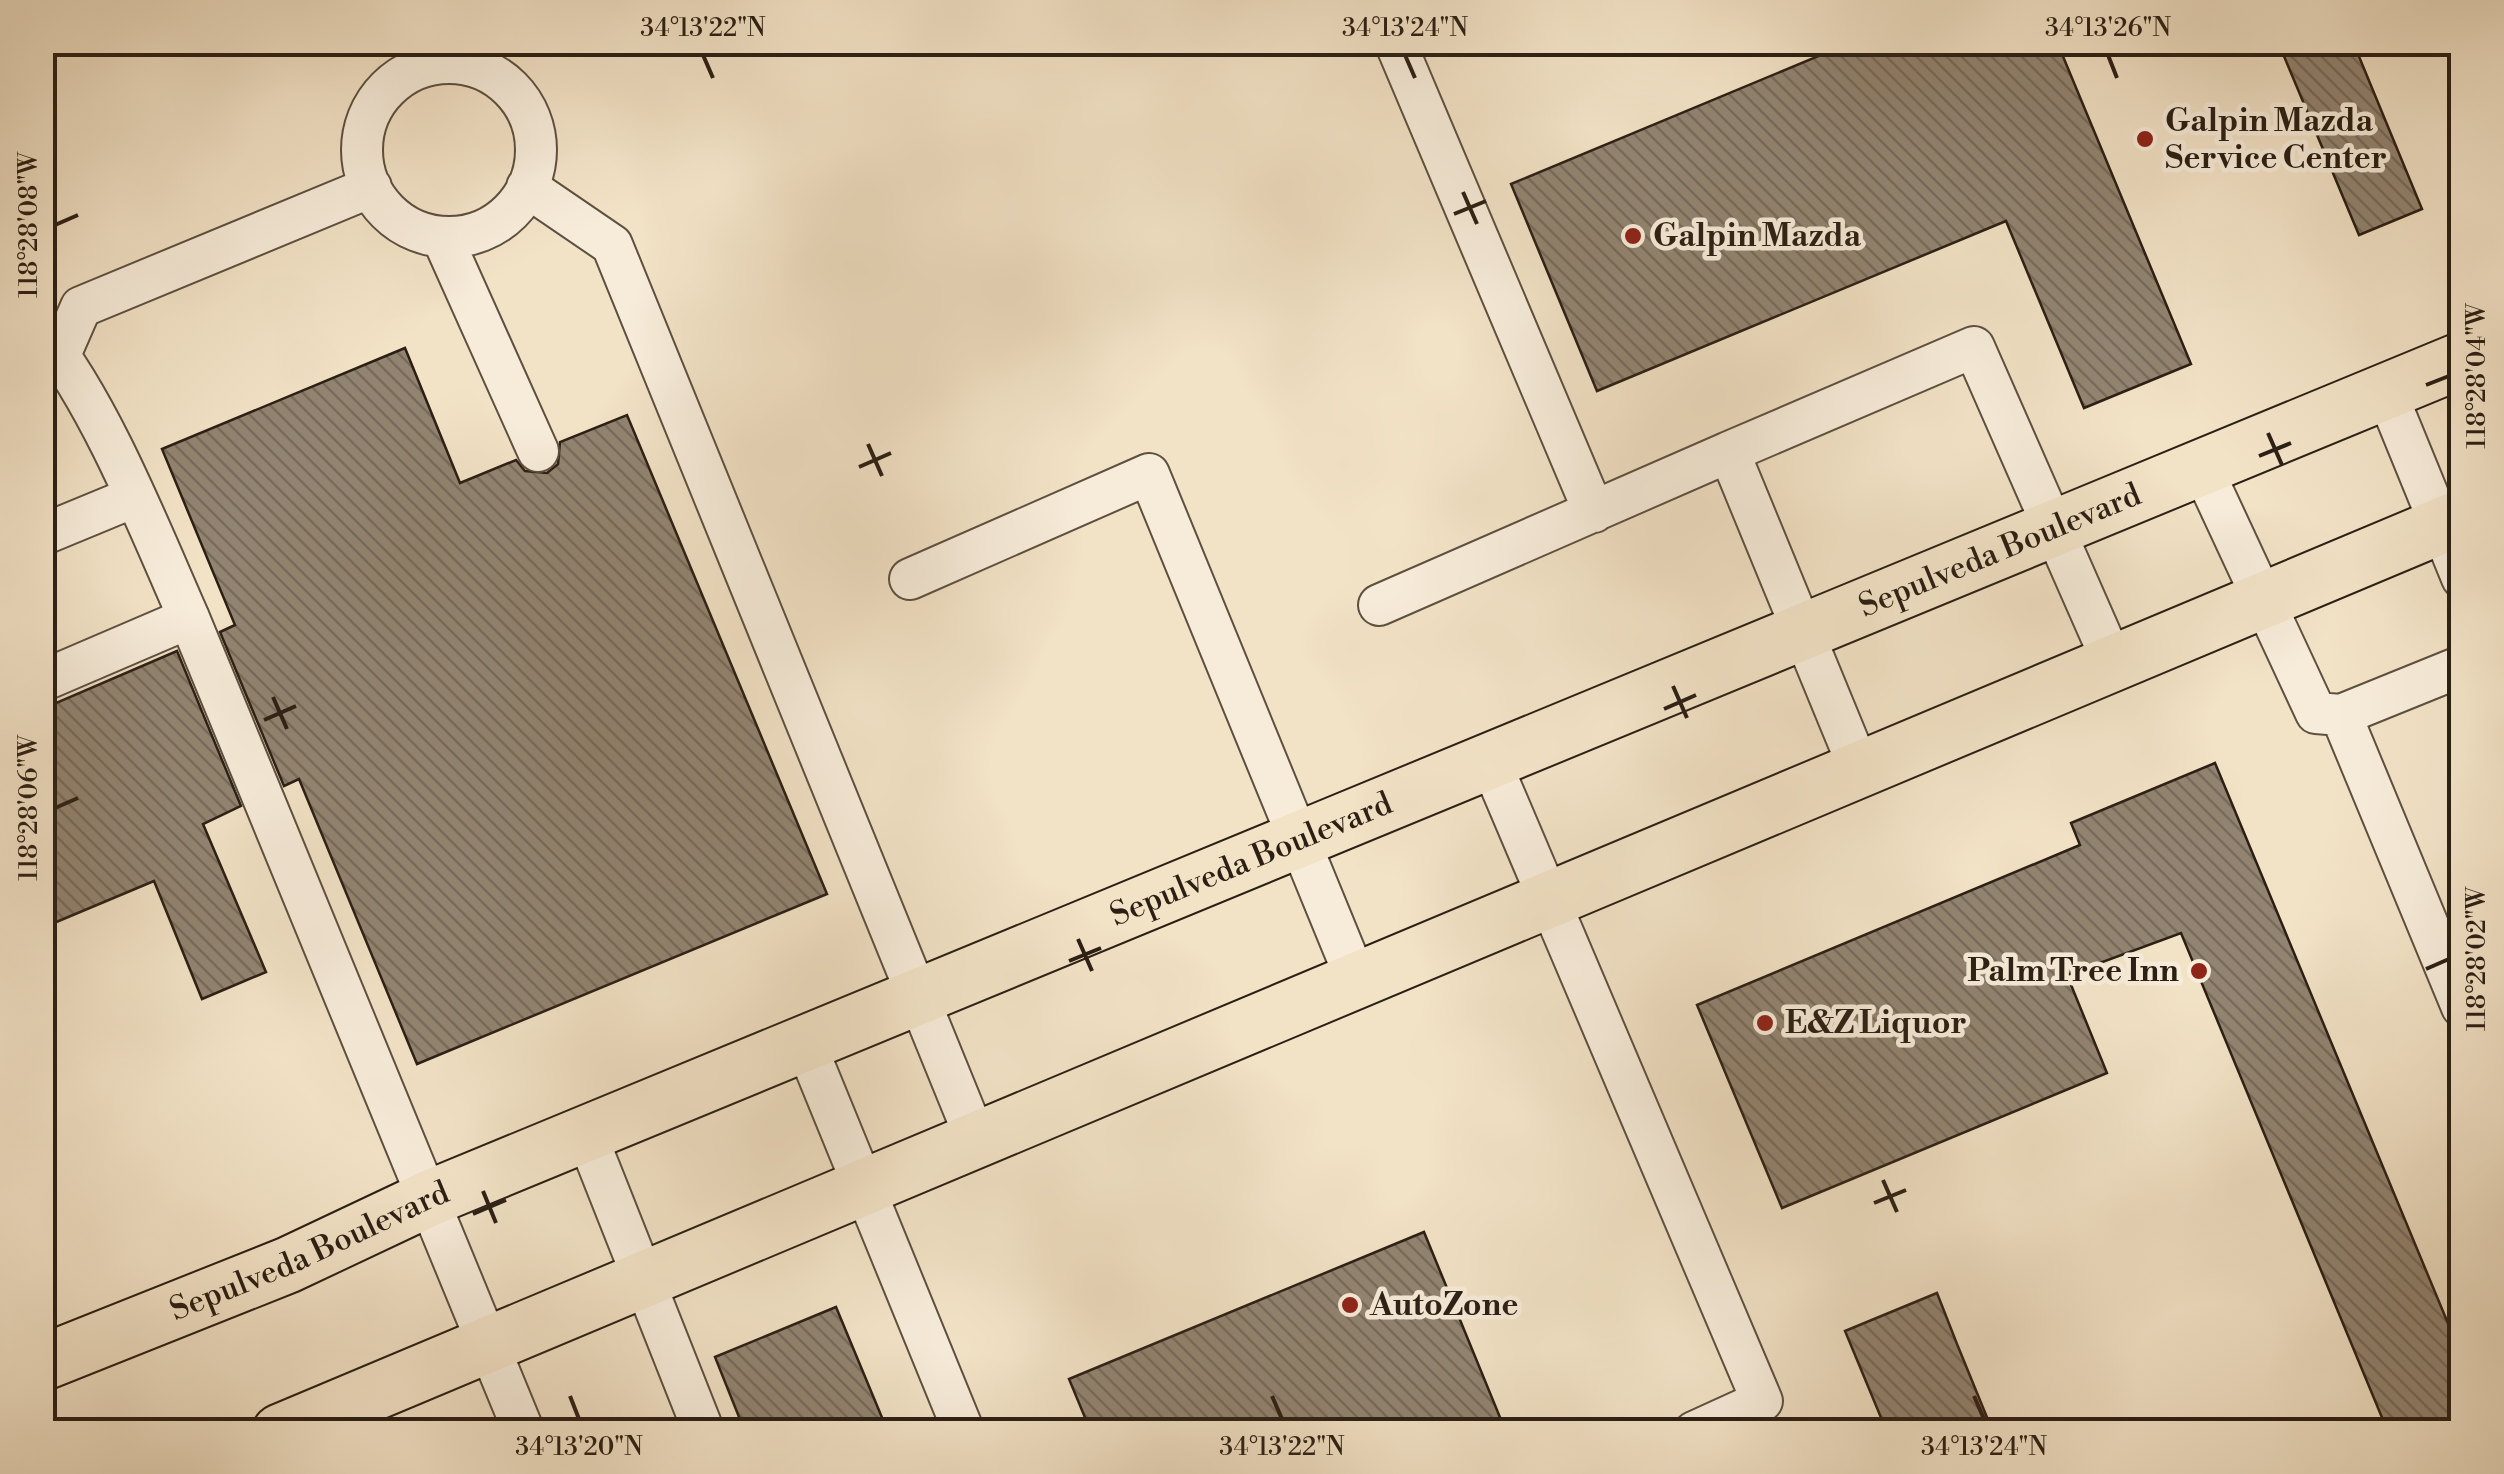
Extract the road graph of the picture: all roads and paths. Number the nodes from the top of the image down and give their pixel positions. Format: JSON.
{"nodes":[{"id":1,"x":1396,"y":42,"type":"edge"},
{"id":2,"x":414,"y":56,"type":"edge"},
{"id":3,"x":371,"y":187,"type":"junction"},
{"id":4,"x":526,"y":187,"type":"junction"},
{"id":5,"x":442,"y":237,"type":"junction"},
{"id":6,"x":48,"y":350,"type":"edge"},
{"id":7,"x":2462,"y":360,"type":"edge"},
{"id":8,"x":2386,"y":392,"type":"junction"},
{"id":9,"x":538,"y":452,"type":"dead end"},
{"id":10,"x":1729,"y":452,"type":"junction"},
{"id":11,"x":2202,"y":468,"type":"junction"},
{"id":12,"x":134,"y":496,"type":"junction"},
{"id":13,"x":1594,"y":512,"type":"junction"},
{"id":14,"x":2449,"y":522,"type":"edge"},
{"id":15,"x":2054,"y":528,"type":"junction"},
{"id":16,"x":42,"y":535,"type":"edge"},
{"id":17,"x":2462,"y":578,"type":"edge"},
{"id":18,"x":910,"y":579,"type":"dead end"},
{"id":19,"x":2261,"y":601,"type":"junction"},
{"id":20,"x":1379,"y":605,"type":"dead end"},
{"id":21,"x":189,"y":618,"type":"junction"},
{"id":22,"x":1806,"y":631,"type":"junction"},
{"id":23,"x":2113,"y":663,"type":"junction"},
{"id":24,"x":2462,"y":666,"type":"edge"},
{"id":25,"x":42,"y":680,"type":"edge"},
{"id":26,"x":2341,"y":715,"type":"junction"},
{"id":27,"x":1490,"y":762,"type":"junction"},
{"id":28,"x":1859,"y":768,"type":"junction"},
{"id":29,"x":1300,"y":839,"type":"junction"},
{"id":30,"x":1548,"y":898,"type":"junction"},
{"id":31,"x":1356,"y":979,"type":"junction"},
{"id":32,"x":920,"y":996,"type":"junction"},
{"id":33,"x":2462,"y":1007,"type":"edge"},
{"id":34,"x":805,"y":1043,"type":"junction"},
{"id":35,"x":586,"y":1134,"type":"junction"},
{"id":36,"x":976,"y":1137,"type":"junction"},
{"id":37,"x":862,"y":1185,"type":"junction"},
{"id":38,"x":430,"y":1198,"type":"junction"},
{"id":39,"x":643,"y":1278,"type":"junction"},
{"id":40,"x":488,"y":1344,"type":"junction"},
{"id":41,"x":42,"y":1362,"type":"edge"},
{"id":42,"x":280,"y":1432,"type":"edge"},
{"id":43,"x":524,"y":1432,"type":"edge"},
{"id":44,"x":704,"y":1432,"type":"edge"},
{"id":45,"x":964,"y":1432,"type":"edge"},
{"id":46,"x":1694,"y":1432,"type":"edge"}],
"edges":[{"from":1,"to":13,"type":"lane"},
{"from":2,"to":3,"type":"lane"},
{"from":2,"to":4,"type":"lane"},
{"from":3,"to":5,"type":"lane"},
{"from":3,"to":6,"type":"lane"},
{"from":4,"to":5,"type":"lane"},
{"from":4,"to":32,"type":"lane"},
{"from":5,"to":9,"type":"lane"},
{"from":6,"to":12,"type":"lane"},
{"from":7,"to":8,"type":"main road","name":"Sepulveda Boulevard"},
{"from":8,"to":11,"type":"main road","name":"Sepulveda Boulevard"},
{"from":8,"to":14,"type":"lane"},
{"from":10,"to":13,"type":"lane"},
{"from":10,"to":15,"type":"lane"},
{"from":10,"to":22,"type":"lane"},
{"from":11,"to":15,"type":"main road","name":"Sepulveda Boulevard"},
{"from":11,"to":19,"type":"lane"},
{"from":12,"to":16,"type":"lane"},
{"from":12,"to":21,"type":"lane"},
{"from":13,"to":20,"type":"lane"},
{"from":14,"to":17,"type":"lane"},
{"from":14,"to":19,"type":"main road"},
{"from":15,"to":22,"type":"main road","name":"Sepulveda Boulevard"},
{"from":15,"to":23,"type":"lane"},
{"from":18,"to":29,"type":"lane"},
{"from":19,"to":23,"type":"main road"},
{"from":19,"to":26,"type":"lane"},
{"from":21,"to":25,"type":"lane"},
{"from":21,"to":38,"type":"lane"},
{"from":22,"to":27,"type":"main road","name":"Sepulveda Boulevard"},
{"from":22,"to":28,"type":"lane"},
{"from":23,"to":28,"type":"main road"},
{"from":24,"to":26,"type":"lane"},
{"from":26,"to":33,"type":"lane"},
{"from":27,"to":29,"type":"main road","name":"Sepulveda Boulevard"},
{"from":27,"to":30,"type":"lane"},
{"from":28,"to":30,"type":"main road"},
{"from":29,"to":31,"type":"lane"},
{"from":29,"to":32,"type":"main road","name":"Sepulveda Boulevard"},
{"from":30,"to":31,"type":"main road"},
{"from":30,"to":46,"type":"lane"},
{"from":31,"to":36,"type":"main road"},
{"from":32,"to":34,"type":"main road","name":"Sepulveda Boulevard"},
{"from":32,"to":36,"type":"lane"},
{"from":34,"to":35,"type":"main road","name":"Sepulveda Boulevard"},
{"from":34,"to":37,"type":"lane"},
{"from":35,"to":38,"type":"main road","name":"Sepulveda Boulevard"},
{"from":35,"to":39,"type":"lane"},
{"from":36,"to":37,"type":"main road"},
{"from":37,"to":39,"type":"main road"},
{"from":37,"to":45,"type":"lane"},
{"from":38,"to":40,"type":"lane"},
{"from":38,"to":41,"type":"main road","name":"Sepulveda Boulevard"},
{"from":39,"to":40,"type":"main road"},
{"from":39,"to":44,"type":"lane"},
{"from":40,"to":42,"type":"main road"},
{"from":40,"to":43,"type":"lane"}]}
